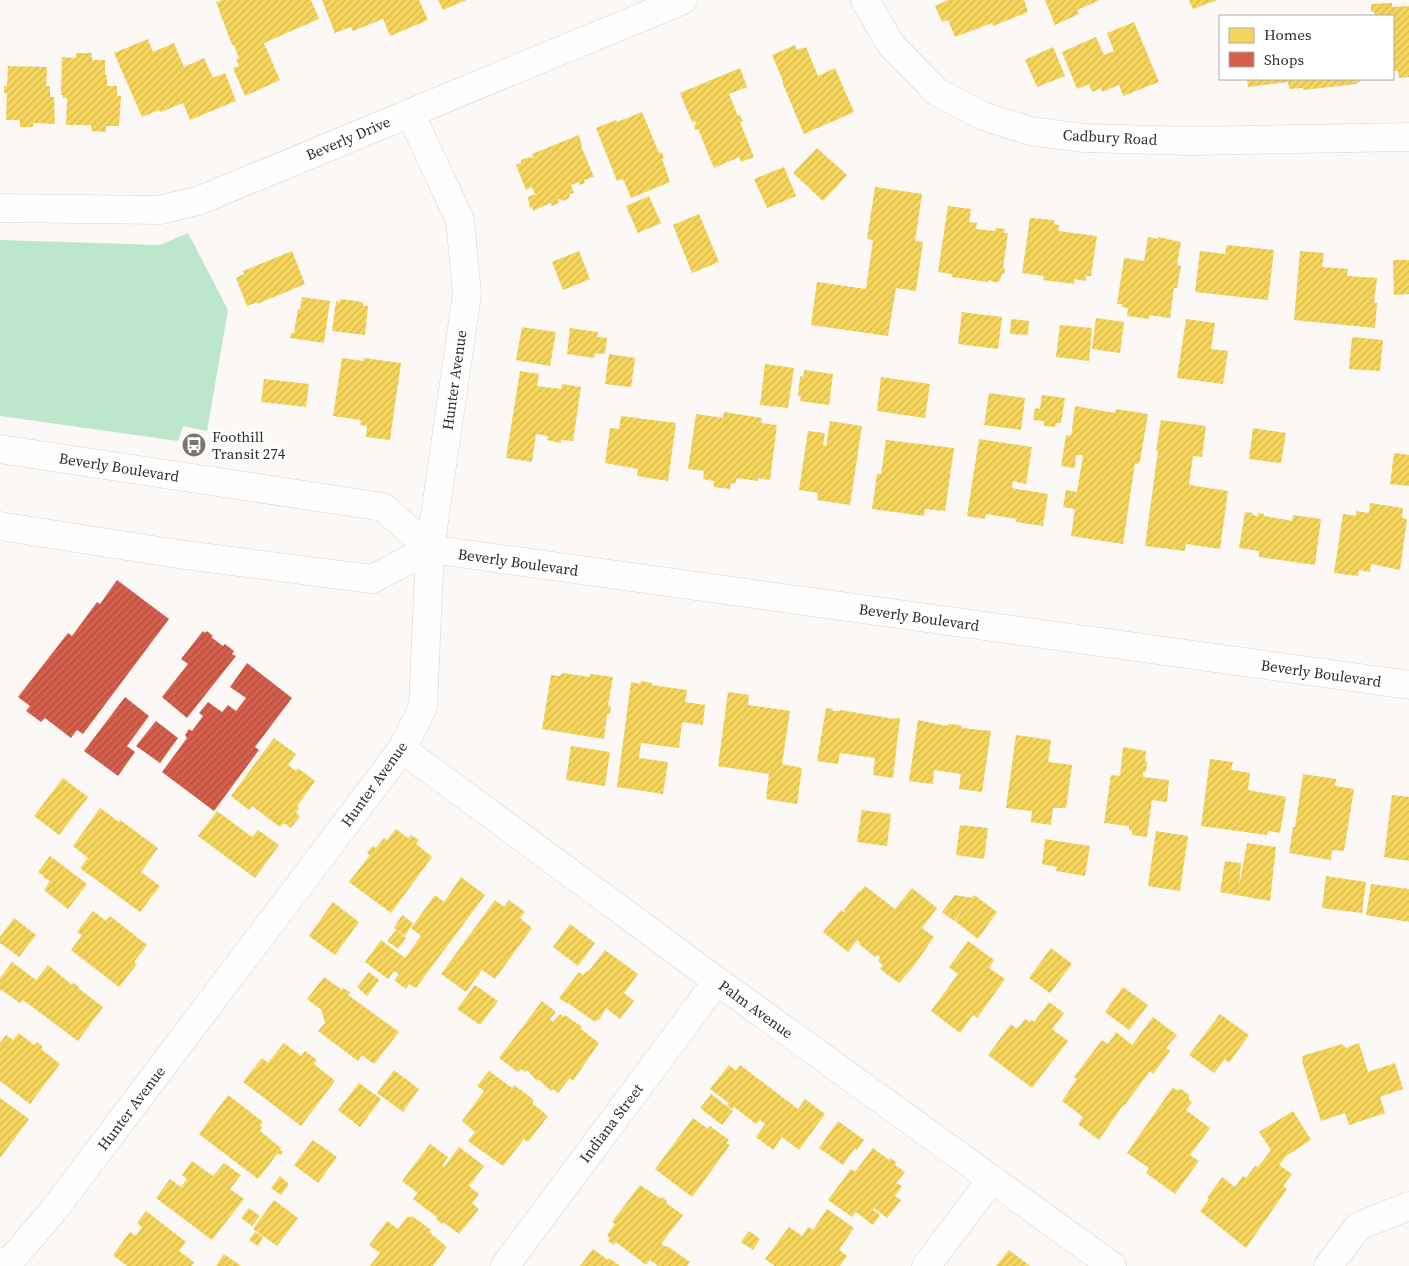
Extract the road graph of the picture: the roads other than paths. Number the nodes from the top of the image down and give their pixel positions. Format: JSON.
{"nodes":[{"id":1,"x":683,"y":0,"type":"edge"},
{"id":2,"x":865,"y":0,"type":"edge"},
{"id":3,"x":410,"y":113,"type":"junction"},
{"id":4,"x":1409,"y":137,"type":"edge"},
{"id":5,"x":0,"y":208,"type":"edge"},
{"id":6,"x":0,"y":449,"type":"edge"},
{"id":7,"x":0,"y":526,"type":"edge"},
{"id":8,"x":430,"y":549,"type":"junction"},
{"id":9,"x":1409,"y":685,"type":"edge"},
{"id":10,"x":402,"y":749,"type":"junction"},
{"id":11,"x":717,"y":980,"type":"junction"},
{"id":12,"x":992,"y":1179,"type":"junction"},
{"id":13,"x":1409,"y":1206,"type":"edge"},
{"id":14,"x":0,"y":1263,"type":"edge"},
{"id":15,"x":505,"y":1266,"type":"edge"},
{"id":16,"x":926,"y":1266,"type":"edge"},
{"id":17,"x":1112,"y":1266,"type":"edge"},
{"id":18,"x":1328,"y":1266,"type":"edge"}],
"edges":[{"from":1,"to":3,"type":"street","name":"Beverly Drive"},
{"from":2,"to":4,"type":"street","name":"Cadbury Road"},
{"from":3,"to":5,"type":"street","name":"Beverly Drive"},
{"from":3,"to":8,"type":"street","name":"Hunter Avenue"},
{"from":6,"to":8,"type":"street","name":"Beverly Boulevard"},
{"from":7,"to":8,"type":"street"},
{"from":8,"to":9,"type":"street","name":"Beverly Boulevard"},
{"from":8,"to":10,"type":"street","name":"Hunter Avenue"},
{"from":10,"to":11,"type":"street","name":"Palm Avenue"},
{"from":10,"to":14,"type":"street","name":"Hunter Avenue"},
{"from":11,"to":12,"type":"street","name":"Palm Avenue"},
{"from":11,"to":15,"type":"street","name":"Indiana Street"},
{"from":12,"to":16,"type":"street"},
{"from":12,"to":17,"type":"street","name":"Palm Avenue"},
{"from":13,"to":18,"type":"street"}]}
